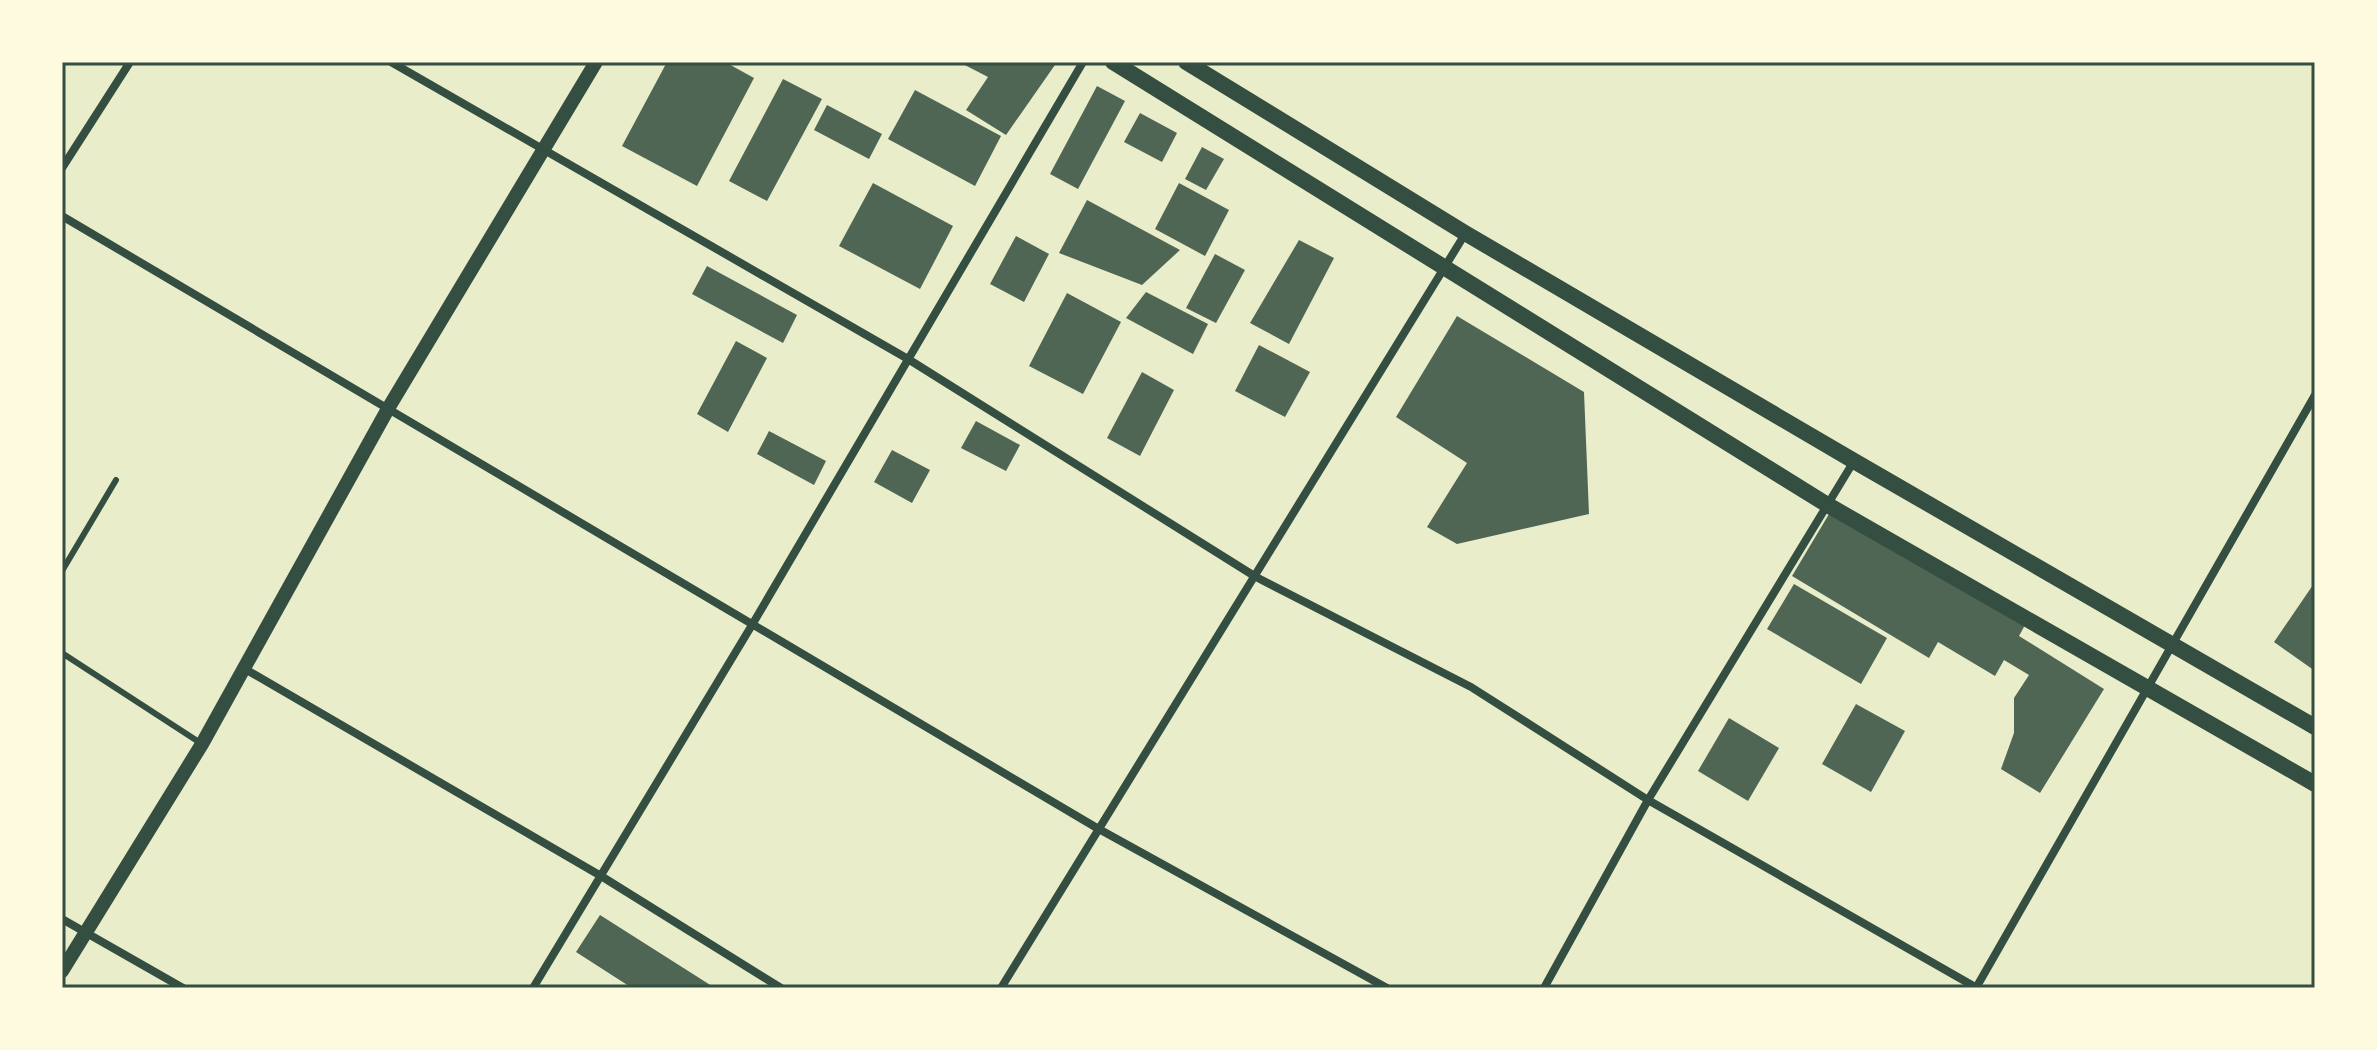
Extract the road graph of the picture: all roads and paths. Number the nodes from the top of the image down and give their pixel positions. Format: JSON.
{"nodes":[{"id":1,"x":130,"y":62,"type":"edge"},
{"id":2,"x":391,"y":62,"type":"edge"},
{"id":3,"x":596,"y":62,"type":"edge"},
{"id":4,"x":1083,"y":62,"type":"edge"},
{"id":5,"x":1113,"y":62,"type":"edge"},
{"id":6,"x":1186,"y":62,"type":"edge"},
{"id":7,"x":541,"y":150,"type":"junction"},
{"id":8,"x":62,"y":168,"type":"edge"},
{"id":9,"x":62,"y":216,"type":"edge"},
{"id":10,"x":1465,"y":233,"type":"junction"},
{"id":11,"x":1444,"y":267,"type":"junction"},
{"id":12,"x":908,"y":359,"type":"junction"},
{"id":13,"x":2315,"y":395,"type":"edge"},
{"id":14,"x":389,"y":407,"type":"junction"},
{"id":15,"x":1854,"y":461,"type":"junction"},
{"id":16,"x":116,"y":480,"type":"dead end"},
{"id":17,"x":1826,"y":504,"type":"junction"},
{"id":18,"x":62,"y":571,"type":"edge"},
{"id":19,"x":1256,"y":577,"type":"junction"},
{"id":20,"x":752,"y":625,"type":"junction"},
{"id":21,"x":2173,"y":643,"type":"junction"},
{"id":22,"x":62,"y":653,"type":"edge"},
{"id":23,"x":245,"y":669,"type":"junction"},
{"id":24,"x":2147,"y":689,"type":"junction"},
{"id":25,"x":2315,"y":727,"type":"edge"},
{"id":26,"x":202,"y":744,"type":"junction"},
{"id":27,"x":2315,"y":784,"type":"edge"},
{"id":28,"x":1648,"y":800,"type":"junction"},
{"id":29,"x":1097,"y":828,"type":"junction"},
{"id":30,"x":601,"y":876,"type":"junction"},
{"id":31,"x":62,"y":919,"type":"edge"},
{"id":32,"x":86,"y":931,"type":"junction"},
{"id":33,"x":62,"y":971,"type":"edge"},
{"id":34,"x":183,"y":988,"type":"edge"},
{"id":35,"x":533,"y":988,"type":"edge"},
{"id":36,"x":781,"y":988,"type":"edge"},
{"id":37,"x":1001,"y":988,"type":"edge"},
{"id":38,"x":1387,"y":988,"type":"edge"},
{"id":39,"x":1544,"y":988,"type":"edge"},
{"id":40,"x":1976,"y":988,"type":"edge"}],
"edges":[{"from":1,"to":8,"type":"street"},
{"from":2,"to":7,"type":"street"},
{"from":3,"to":7,"type":"street"},
{"from":4,"to":12,"type":"street"},
{"from":5,"to":11,"type":"main road"},
{"from":6,"to":10,"type":"main road"},
{"from":7,"to":12,"type":"street"},
{"from":7,"to":14,"type":"street"},
{"from":9,"to":14,"type":"street"},
{"from":10,"to":11,"type":"street"},
{"from":10,"to":15,"type":"main road"},
{"from":11,"to":17,"type":"main road"},
{"from":11,"to":19,"type":"street"},
{"from":12,"to":19,"type":"street"},
{"from":12,"to":20,"type":"street"},
{"from":13,"to":21,"type":"street"},
{"from":14,"to":20,"type":"street"},
{"from":14,"to":23,"type":"street"},
{"from":15,"to":17,"type":"street"},
{"from":15,"to":21,"type":"main road"},
{"from":16,"to":18,"type":"lane"},
{"from":17,"to":24,"type":"main road"},
{"from":17,"to":28,"type":"street"},
{"from":19,"to":28,"type":"street"},
{"from":19,"to":29,"type":"street"},
{"from":20,"to":29,"type":"street"},
{"from":20,"to":30,"type":"street"},
{"from":21,"to":24,"type":"street"},
{"from":21,"to":25,"type":"main road"},
{"from":22,"to":26,"type":"lane"},
{"from":23,"to":26,"type":"street"},
{"from":23,"to":30,"type":"street"},
{"from":24,"to":27,"type":"main road"},
{"from":24,"to":40,"type":"street"},
{"from":26,"to":32,"type":"street"},
{"from":28,"to":39,"type":"street"},
{"from":28,"to":40,"type":"street"},
{"from":29,"to":37,"type":"street"},
{"from":29,"to":38,"type":"street"},
{"from":30,"to":35,"type":"street"},
{"from":30,"to":36,"type":"street"},
{"from":31,"to":32,"type":"street"},
{"from":32,"to":33,"type":"street"},
{"from":32,"to":34,"type":"street"}]}
